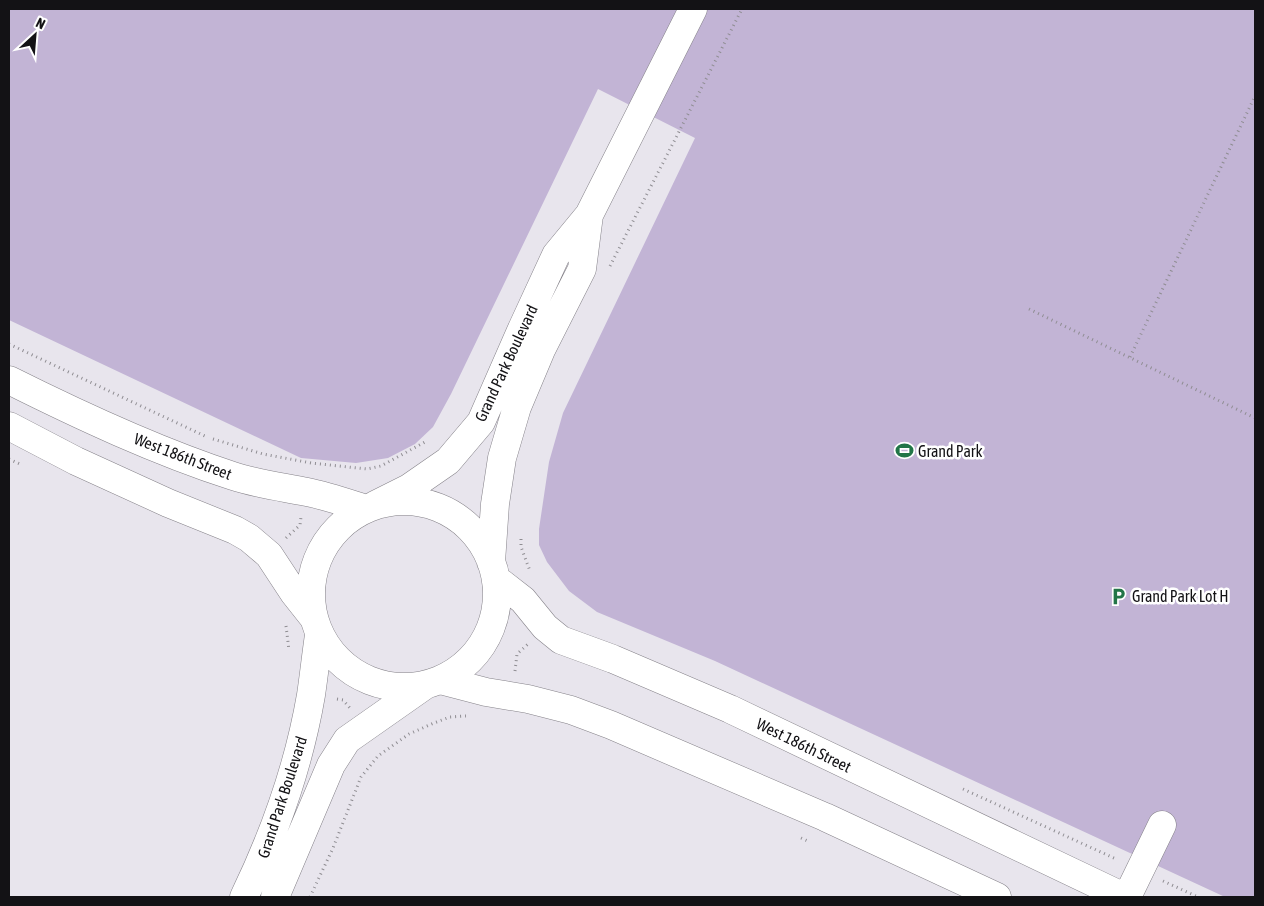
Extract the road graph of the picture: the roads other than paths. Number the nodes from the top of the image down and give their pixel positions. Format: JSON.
{"nodes":[{"id":1,"x":693,"y":9,"type":"edge"},
{"id":2,"x":589,"y":215,"type":"junction"},
{"id":3,"x":9,"y":380,"type":"edge"},
{"id":4,"x":9,"y":426,"type":"edge"},
{"id":5,"x":370,"y":507,"type":"junction"},
{"id":6,"x":494,"y":570,"type":"junction"},
{"id":7,"x":316,"y":626,"type":"junction"},
{"id":8,"x":432,"y":683,"type":"junction"},
{"id":9,"x":1162,"y":824,"type":"dead end"},
{"id":10,"x":244,"y":897,"type":"edge"},
{"id":11,"x":275,"y":897,"type":"edge"},
{"id":12,"x":997,"y":897,"type":"edge"},
{"id":13,"x":1125,"y":897,"type":"edge"}],
"edges":[{"from":1,"to":2,"type":"street","name":"Grand Park Boulevard"},
{"from":2,"to":5,"type":"street","name":"Grand Park Boulevard"},
{"from":2,"to":6,"type":"street","name":"Grand Park Boulevard"},
{"from":3,"to":5,"type":"street","name":"West 186th Street"},
{"from":4,"to":7,"type":"street"},
{"from":5,"to":6,"type":"street"},
{"from":5,"to":7,"type":"street","name":"Grand Park Boulevard"},
{"from":6,"to":8,"type":"street","name":"Grand Park Boulevard"},
{"from":6,"to":13,"type":"street","name":"West 186th Street"},
{"from":7,"to":8,"type":"street"},
{"from":7,"to":10,"type":"street","name":"Grand Park Boulevard"},
{"from":8,"to":11,"type":"street","name":"Grand Park Boulevard"},
{"from":8,"to":12,"type":"street"},
{"from":9,"to":13,"type":"street"}]}
